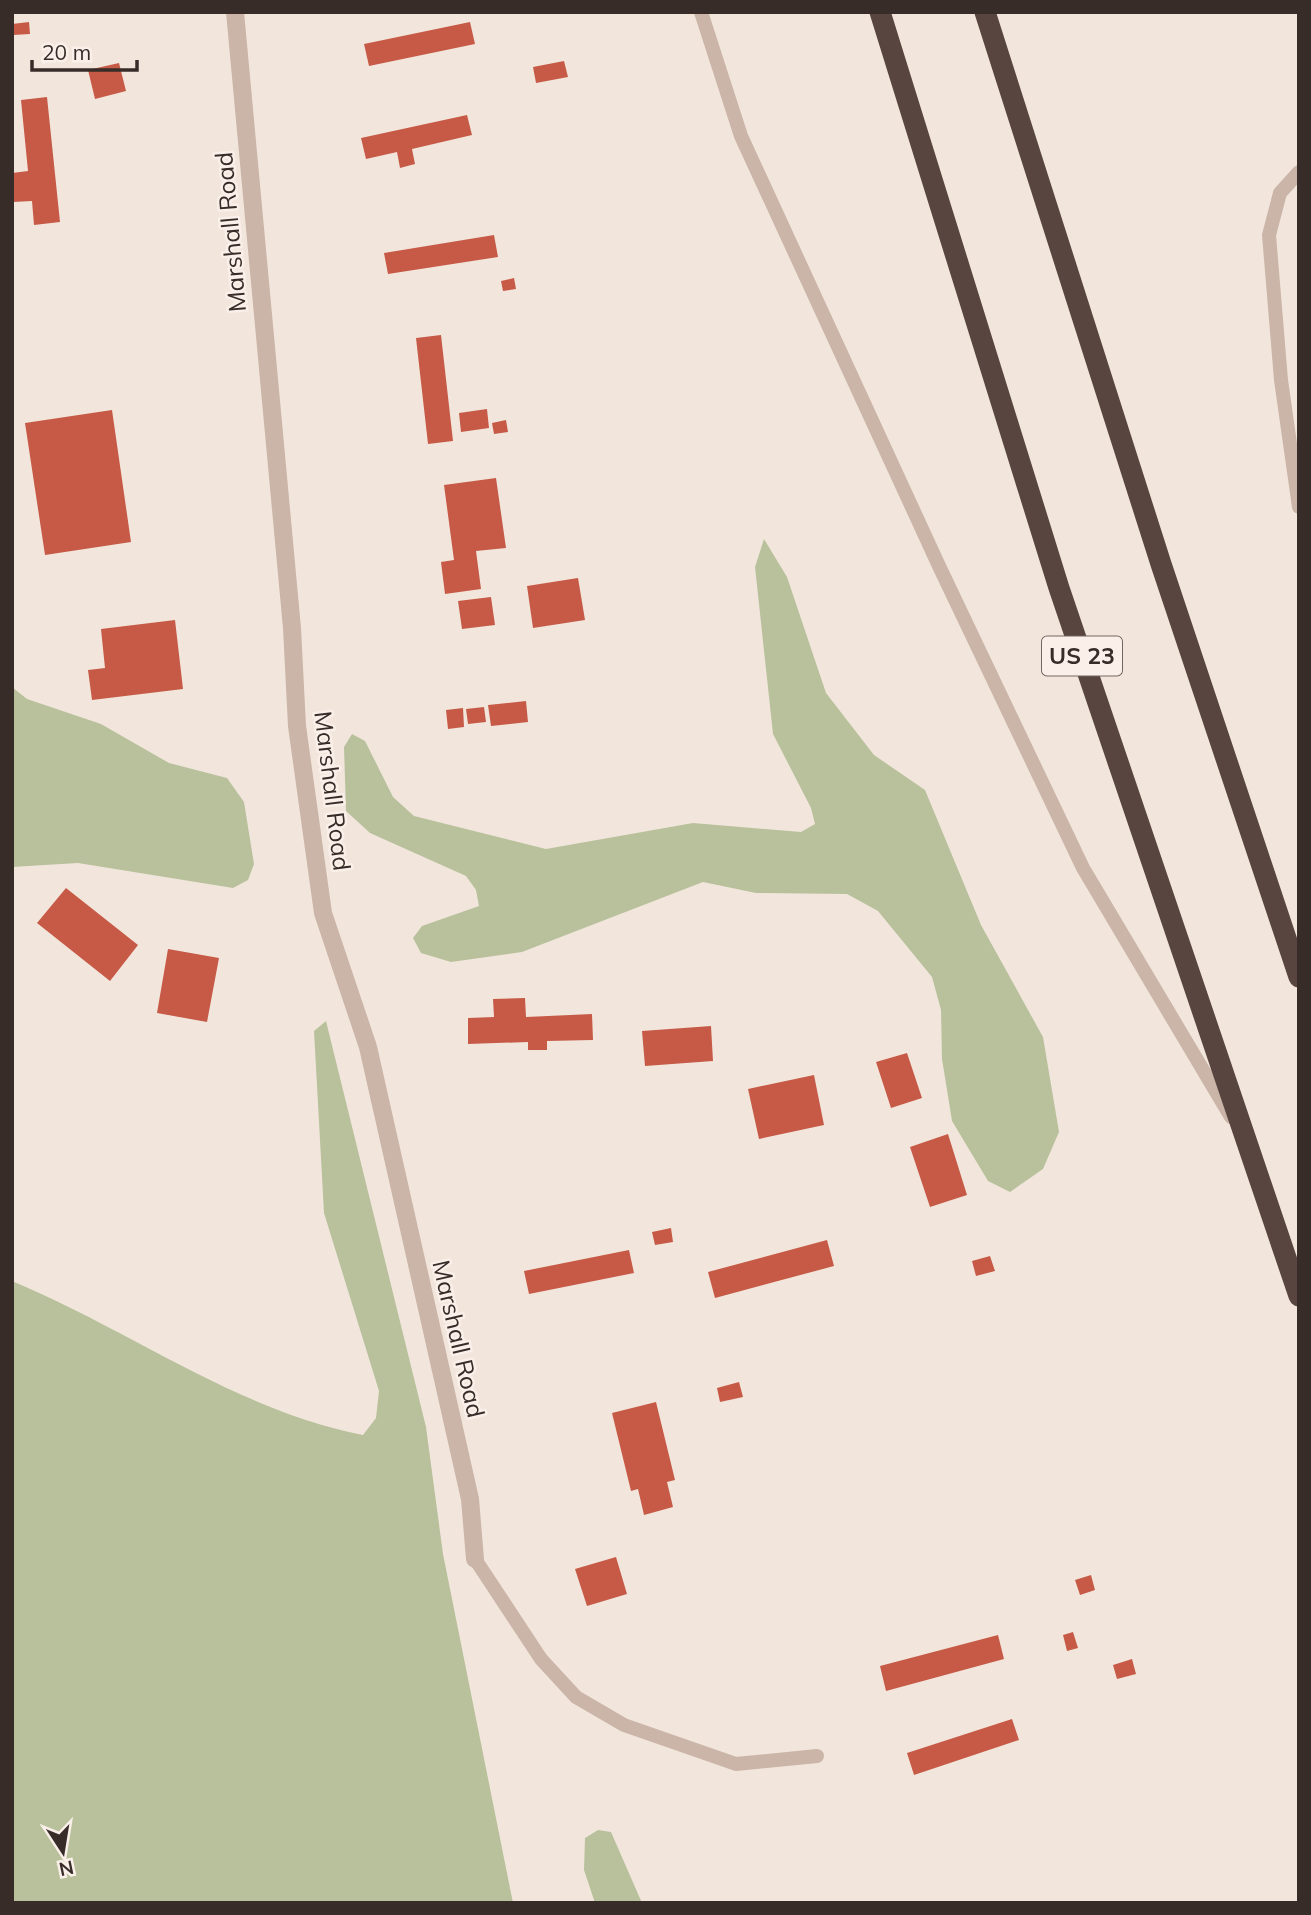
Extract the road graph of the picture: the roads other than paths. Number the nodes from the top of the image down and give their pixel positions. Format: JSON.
{"nodes":[{"id":1,"x":235,"y":12,"type":"edge"},
{"id":2,"x":701,"y":12,"type":"edge"},
{"id":3,"x":880,"y":12,"type":"edge"},
{"id":4,"x":985,"y":12,"type":"edge"},
{"id":5,"x":1299,"y":172,"type":"edge"},
{"id":6,"x":1299,"y":507,"type":"edge"},
{"id":7,"x":1299,"y":977,"type":"edge"},
{"id":8,"x":1244,"y":1139,"type":"junction"},
{"id":9,"x":1299,"y":1296,"type":"edge"},
{"id":10,"x":475,"y":1559,"type":"joint"},
{"id":11,"x":817,"y":1756,"type":"dead end"}],
"edges":[{"from":1,"to":10,"type":"street","name":"Marshall Road"},
{"from":2,"to":8,"type":"lane"},
{"from":3,"to":8,"type":"highway","number":"US 23"},
{"from":4,"to":7,"type":"highway"},
{"from":5,"to":6,"type":"lane"},
{"from":8,"to":9,"type":"highway","number":"US 23"},
{"from":10,"to":11,"type":"lane"}]}
